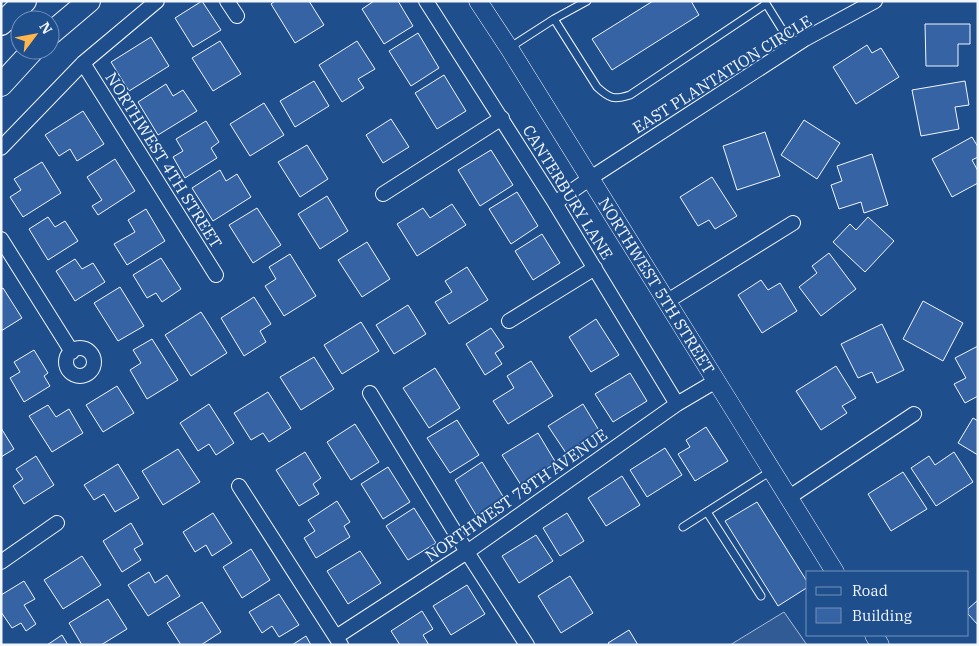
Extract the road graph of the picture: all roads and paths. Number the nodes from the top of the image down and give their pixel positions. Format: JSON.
{"nodes":[{"id":1,"x":25,"y":1,"type":"edge"},
{"id":2,"x":90,"y":1,"type":"edge"},
{"id":3,"x":157,"y":1,"type":"edge"},
{"id":4,"x":227,"y":1,"type":"edge"},
{"id":5,"x":426,"y":1,"type":"edge"},
{"id":6,"x":478,"y":1,"type":"edge"},
{"id":7,"x":587,"y":1,"type":"edge"},
{"id":8,"x":874,"y":1,"type":"edge"},
{"id":9,"x":765,"y":3,"type":"edge"},
{"id":10,"x":237,"y":16,"type":"dead end"},
{"id":11,"x":554,"y":19,"type":"junction"},
{"id":12,"x":1,"y":24,"type":"edge"},
{"id":13,"x":60,"y":26,"type":"edge"},
{"id":14,"x":794,"y":47,"type":"junction"},
{"id":15,"x":509,"y":48,"type":"junction"},
{"id":16,"x":24,"y":60,"type":"edge"},
{"id":17,"x":83,"y":63,"type":"junction"},
{"id":18,"x":1,"y":85,"type":"edge"},
{"id":19,"x":502,"y":118,"type":"junction"},
{"id":20,"x":1,"y":148,"type":"edge"},
{"id":21,"x":590,"y":179,"type":"junction"},
{"id":22,"x":383,"y":194,"type":"dead end"},
{"id":23,"x":556,"y":203,"type":"junction"},
{"id":24,"x":793,"y":223,"type":"dead end"},
{"id":25,"x":1,"y":239,"type":"edge"},
{"id":26,"x":595,"y":268,"type":"junction"},
{"id":27,"x":216,"y":275,"type":"dead end"},
{"id":28,"x":666,"y":302,"type":"junction"},
{"id":29,"x":509,"y":321,"type":"dead end"},
{"id":30,"x":72,"y":352,"type":"dead end"},
{"id":31,"x":716,"y":381,"type":"junction"},
{"id":32,"x":370,"y":393,"type":"dead end"},
{"id":33,"x":677,"y":404,"type":"junction"},
{"id":34,"x":914,"y":414,"type":"dead end"},
{"id":35,"x":771,"y":471,"type":"junction"},
{"id":36,"x":239,"y":486,"type":"dead end"},
{"id":37,"x":788,"y":498,"type":"junction"},
{"id":38,"x":707,"y":512,"type":"junction"},
{"id":39,"x":57,"y":523,"type":"dead end"},
{"id":40,"x":683,"y":527,"type":"dead end"},
{"id":41,"x":467,"y":552,"type":"junction"},
{"id":42,"x":1,"y":562,"type":"edge"},
{"id":43,"x":834,"y":571,"type":"edge"},
{"id":44,"x":761,"y":596,"type":"dead end"},
{"id":45,"x":339,"y":641,"type":"edge"},
{"id":46,"x":527,"y":645,"type":"edge"}],
"edges":[{"from":1,"to":12,"type":"main road"},
{"from":2,"to":13,"type":"main road"},
{"from":3,"to":17,"type":"street"},
{"from":4,"to":10,"type":"street"},
{"from":5,"to":19,"type":"street","name":"CANTERBURY LANE"},
{"from":6,"to":15,"type":"street","name":"NORTHWEST 5TH STREET"},
{"from":7,"to":11,"type":"lane"},
{"from":8,"to":14,"type":"street","name":"EAST PLANTATION CIRCLE"},
{"from":9,"to":11,"type":"lane"},
{"from":9,"to":14,"type":"lane"},
{"from":11,"to":15,"type":"lane"},
{"from":14,"to":21,"type":"street","name":"EAST PLANTATION CIRCLE"},
{"from":15,"to":21,"type":"street","name":"NORTHWEST 5TH STREET"},
{"from":16,"to":18,"type":"main road"},
{"from":17,"to":20,"type":"street"},
{"from":17,"to":27,"type":"street","name":"NORTHWEST 4TH STREET"},
{"from":19,"to":22,"type":"street"},
{"from":19,"to":23,"type":"street","name":"CANTERBURY LANE"},
{"from":21,"to":23,"type":"street","name":"EAST PLANTATION CIRCLE"},
{"from":21,"to":28,"type":"street","name":"NORTHWEST 5TH STREET"},
{"from":23,"to":26,"type":"street","name":"CANTERBURY LANE"},
{"from":24,"to":28,"type":"street"},
{"from":25,"to":30,"type":"street"},
{"from":26,"to":29,"type":"street"},
{"from":26,"to":33,"type":"street","name":"CANTERBURY LANE"},
{"from":28,"to":31,"type":"street","name":"NORTHWEST 5TH STREET"},
{"from":31,"to":33,"type":"street","name":"NORTHWEST 78TH AVENUE"},
{"from":31,"to":35,"type":"street","name":"NORTHWEST 5TH STREET"},
{"from":32,"to":41,"type":"street"},
{"from":33,"to":41,"type":"street","name":"NORTHWEST 78TH AVENUE"},
{"from":34,"to":37,"type":"street"},
{"from":35,"to":37,"type":"street","name":"NORTHWEST 5TH STREET"},
{"from":35,"to":38,"type":"lane"},
{"from":36,"to":45,"type":"street"},
{"from":37,"to":43,"type":"street","name":"NORTHWEST 5TH STREET"},
{"from":38,"to":40,"type":"lane"},
{"from":38,"to":44,"type":"lane"},
{"from":39,"to":42,"type":"street"},
{"from":41,"to":45,"type":"street","name":"NORTHWEST 78TH AVENUE"},
{"from":41,"to":46,"type":"street"}]}
